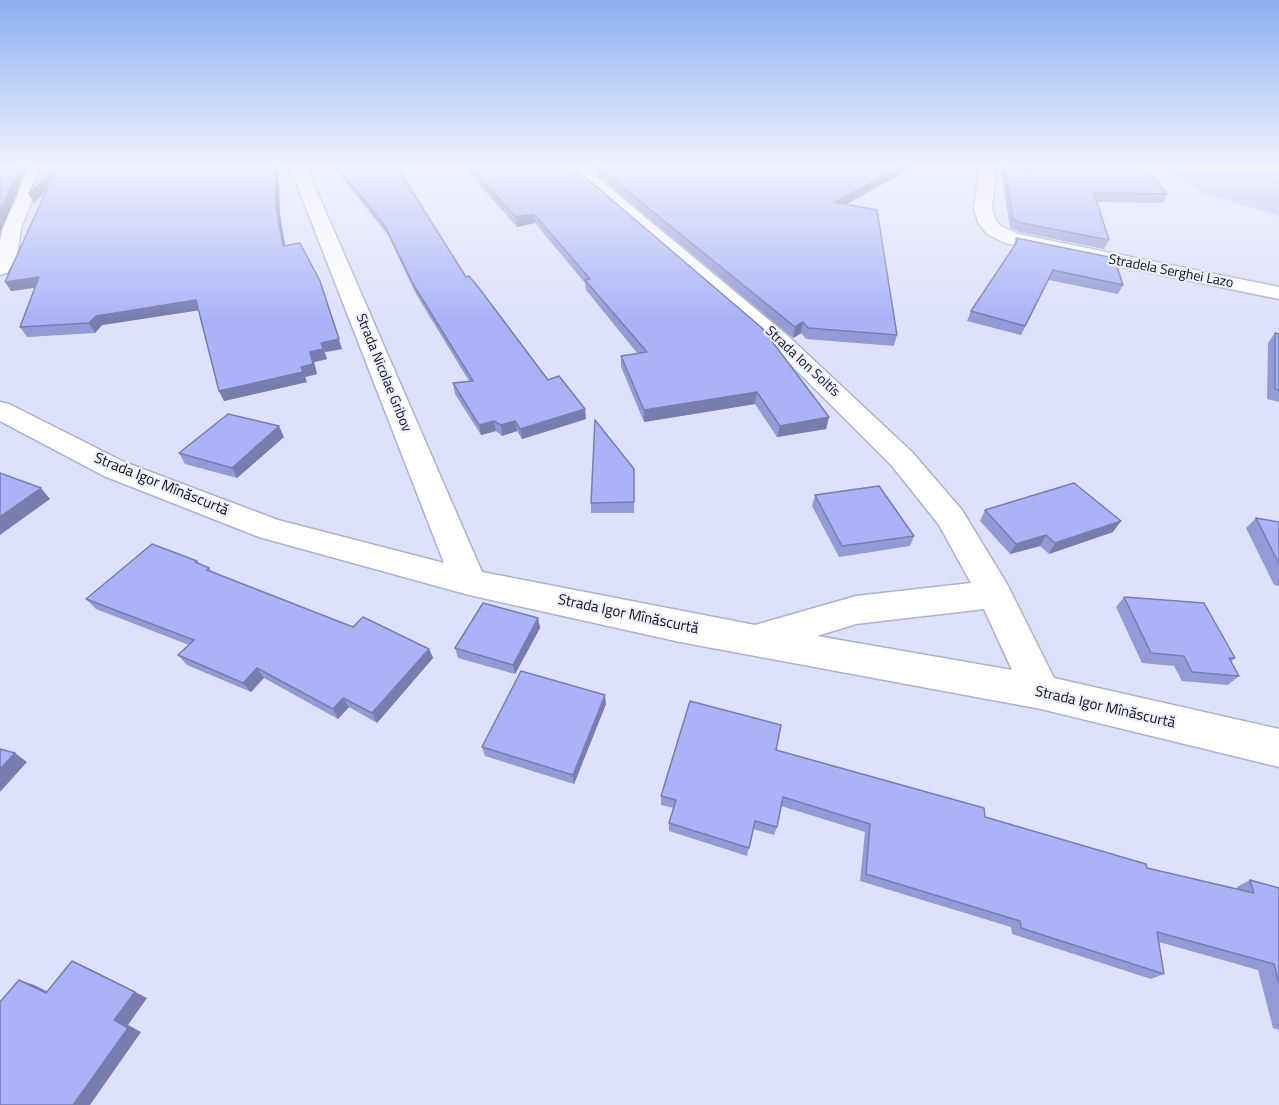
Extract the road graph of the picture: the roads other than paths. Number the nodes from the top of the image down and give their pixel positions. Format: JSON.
{"nodes":[{"id":1,"x":17,"y":216,"type":"edge"},
{"id":2,"x":318,"y":216,"type":"edge"},
{"id":3,"x":633,"y":216,"type":"edge"},
{"id":4,"x":985,"y":216,"type":"edge"},
{"id":5,"x":0,"y":269,"type":"edge"},
{"id":6,"x":1279,"y":293,"type":"edge"},
{"id":7,"x":0,"y":410,"type":"edge"},
{"id":8,"x":470,"y":582,"type":"junction"},
{"id":9,"x":995,"y":594,"type":"junction"},
{"id":10,"x":754,"y":640,"type":"junction"},
{"id":11,"x":1041,"y":692,"type":"junction"},
{"id":12,"x":1279,"y":747,"type":"edge"}],
"edges":[{"from":1,"to":5,"type":"street"},
{"from":2,"to":8,"type":"street","name":"Strada Nicolae Gribov"},
{"from":3,"to":9,"type":"street","name":"Strada Ion Soltîs"},
{"from":4,"to":6,"type":"street","name":"Stradela Serghei Lazo"},
{"from":7,"to":8,"type":"street","name":"Strada Igor Mînăscurtă"},
{"from":8,"to":10,"type":"street","name":"Strada Igor Mînăscurtă"},
{"from":9,"to":10,"type":"street"},
{"from":9,"to":11,"type":"street","name":"Strada Ion Soltîs"},
{"from":10,"to":11,"type":"street","name":"Strada Igor Mînăscurtă"},
{"from":11,"to":12,"type":"street","name":"Strada Igor Mînăscurtă"}]}
